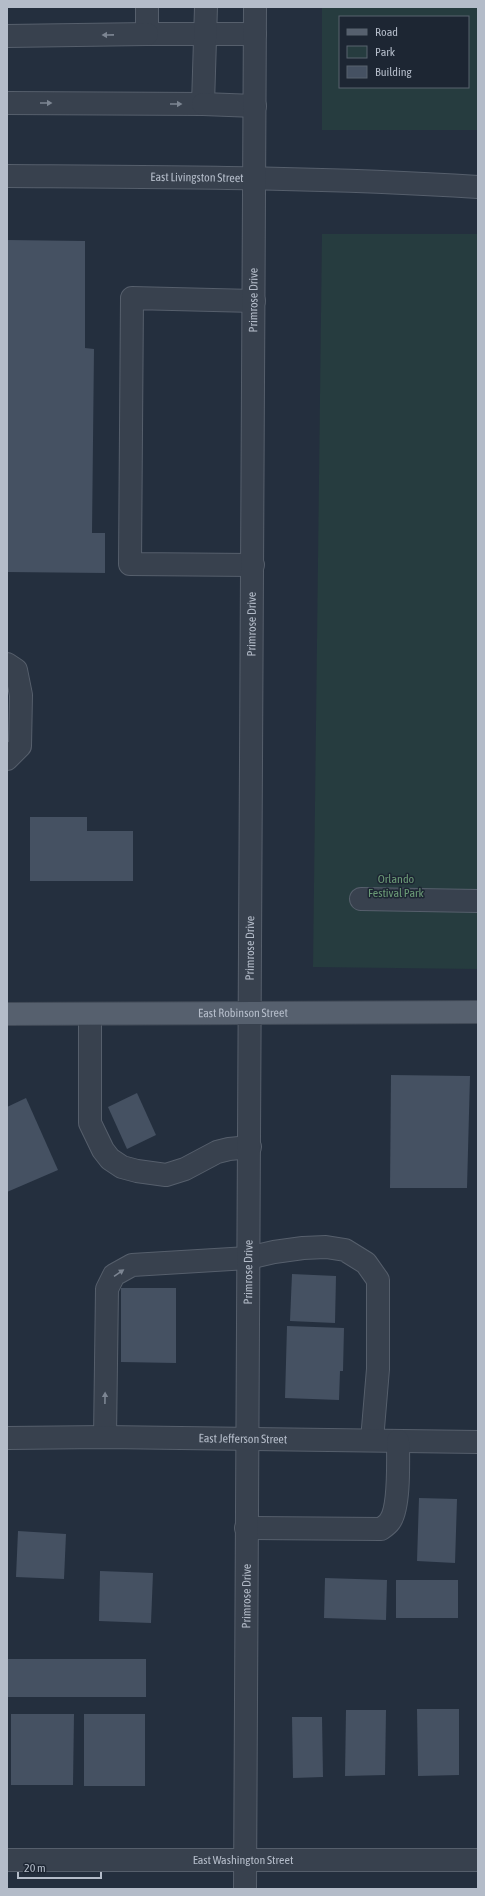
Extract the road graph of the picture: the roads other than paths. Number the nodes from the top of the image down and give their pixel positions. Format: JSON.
{"nodes":[{"id":1,"x":147,"y":7,"type":"edge"},
{"id":2,"x":206,"y":7,"type":"edge"},
{"id":3,"x":255,"y":7,"type":"edge"},
{"id":4,"x":206,"y":33,"type":"junction"},
{"id":5,"x":147,"y":34,"type":"junction"},
{"id":6,"x":255,"y":34,"type":"junction"},
{"id":7,"x":7,"y":36,"type":"edge"},
{"id":8,"x":7,"y":103,"type":"edge"},
{"id":9,"x":203,"y":104,"type":"junction"},
{"id":10,"x":255,"y":106,"type":"junction"},
{"id":11,"x":478,"y":173,"type":"edge"},
{"id":12,"x":7,"y":176,"type":"edge"},
{"id":13,"x":255,"y":177,"type":"junction"},
{"id":14,"x":387,"y":181,"type":"junction"},
{"id":15,"x":478,"y":188,"type":"edge"},
{"id":16,"x":254,"y":301,"type":"junction"},
{"id":17,"x":252,"y":565,"type":"junction"},
{"id":18,"x":7,"y":664,"type":"edge"},
{"id":19,"x":7,"y":759,"type":"edge"},
{"id":20,"x":361,"y":899,"type":"dead end"},
{"id":21,"x":478,"y":901,"type":"edge"},
{"id":22,"x":478,"y":1012,"type":"edge"},
{"id":23,"x":7,"y":1014,"type":"edge"},
{"id":24,"x":90,"y":1014,"type":"junction"},
{"id":25,"x":250,"y":1014,"type":"junction"},
{"id":26,"x":250,"y":1147,"type":"junction"},
{"id":27,"x":248,"y":1258,"type":"junction"},
{"id":28,"x":105,"y":1437,"type":"junction"},
{"id":29,"x":7,"y":1438,"type":"edge"},
{"id":30,"x":246,"y":1440,"type":"junction"},
{"id":31,"x":372,"y":1440,"type":"junction"},
{"id":32,"x":398,"y":1441,"type":"junction"},
{"id":33,"x":478,"y":1442,"type":"edge"},
{"id":34,"x":246,"y":1528,"type":"junction"},
{"id":35,"x":245,"y":1859,"type":"junction"},
{"id":36,"x":7,"y":1860,"type":"edge"},
{"id":37,"x":478,"y":1860,"type":"edge"},
{"id":38,"x":245,"y":1889,"type":"edge"}],
"edges":[{"from":1,"to":5,"type":"street"},
{"from":2,"to":4,"type":"street"},
{"from":3,"to":6,"type":"street","name":"Primrose Drive"},
{"from":4,"to":5,"type":"street"},
{"from":4,"to":6,"type":"street"},
{"from":4,"to":9,"type":"street"},
{"from":5,"to":7,"type":"street","one_way":true},
{"from":6,"to":10,"type":"street","name":"Primrose Drive"},
{"from":8,"to":9,"type":"street","one_way":true},
{"from":9,"to":10,"type":"street"},
{"from":10,"to":13,"type":"street","name":"Primrose Drive"},
{"from":11,"to":14,"type":"street","name":"East Livingston Street"},
{"from":12,"to":13,"type":"street","name":"East Livingston Street"},
{"from":13,"to":14,"type":"street","name":"East Livingston Street"},
{"from":13,"to":16,"type":"street","name":"Primrose Drive"},
{"from":14,"to":15,"type":"street","name":"East Livingston Street"},
{"from":16,"to":17,"type":"street","name":"Primrose Drive"},
{"from":16,"to":17,"type":"street"},
{"from":17,"to":25,"type":"street","name":"Primrose Drive"},
{"from":18,"to":19,"type":"street"},
{"from":20,"to":21,"type":"street"},
{"from":22,"to":25,"type":"main road","name":"East Robinson Street"},
{"from":23,"to":24,"type":"main road","name":"East Robinson Street"},
{"from":24,"to":25,"type":"main road","name":"East Robinson Street"},
{"from":24,"to":26,"type":"street"},
{"from":25,"to":26,"type":"street","name":"Primrose Drive"},
{"from":26,"to":27,"type":"street","name":"Primrose Drive"},
{"from":28,"to":27,"type":"street","one_way":true},
{"from":27,"to":30,"type":"street","name":"Primrose Drive"},
{"from":27,"to":31,"type":"street"},
{"from":28,"to":29,"type":"street","name":"East Jefferson Street"},
{"from":28,"to":30,"type":"street","name":"East Jefferson Street"},
{"from":30,"to":31,"type":"street","name":"East Jefferson Street"},
{"from":30,"to":34,"type":"street","name":"Primrose Drive"},
{"from":31,"to":32,"type":"street","name":"East Jefferson Street"},
{"from":32,"to":33,"type":"street","name":"East Jefferson Street"},
{"from":32,"to":34,"type":"street"},
{"from":34,"to":35,"type":"street","name":"Primrose Drive"},
{"from":35,"to":36,"type":"street","name":"East Washington Street"},
{"from":35,"to":37,"type":"street","name":"East Washington Street"},
{"from":35,"to":38,"type":"street","name":"Primrose Drive"}]}
